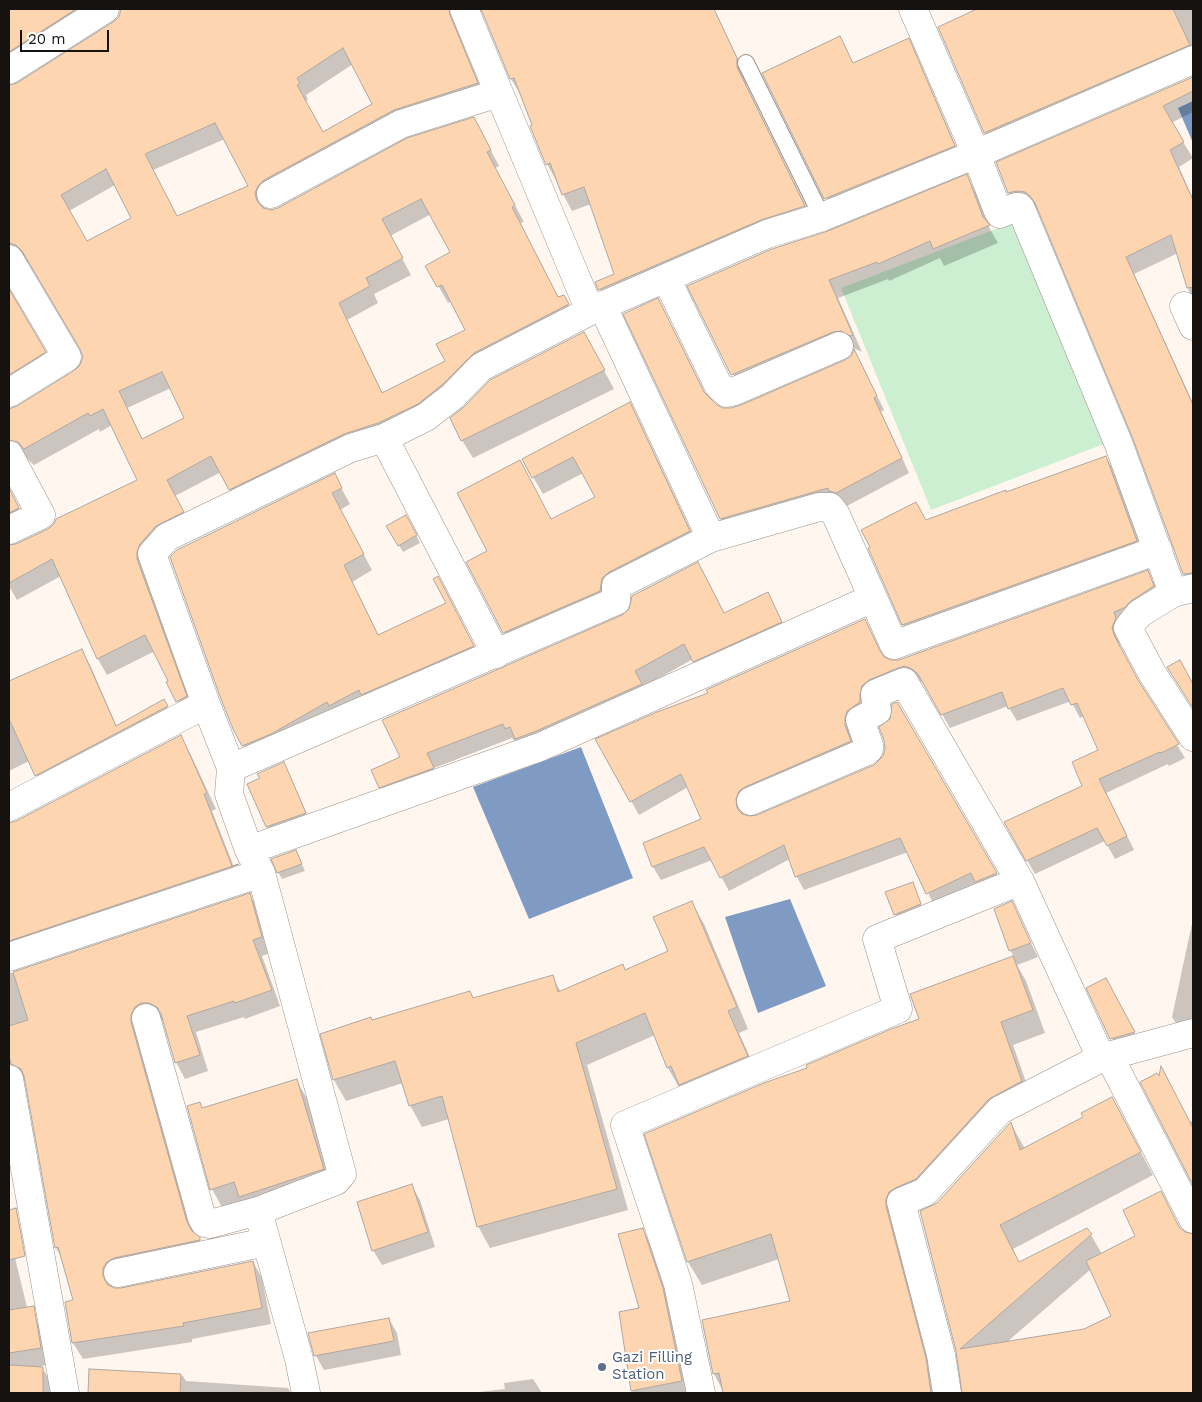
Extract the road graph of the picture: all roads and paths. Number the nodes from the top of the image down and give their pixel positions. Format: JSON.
{"nodes":[{"id":1,"x":105,"y":9,"type":"edge"},
{"id":2,"x":464,"y":9,"type":"edge"},
{"id":3,"x":912,"y":9,"type":"edge"},
{"id":4,"x":1193,"y":60,"type":"edge"},
{"id":5,"x":746,"y":63,"type":"dead end"},
{"id":6,"x":9,"y":70,"type":"edge"},
{"id":7,"x":499,"y":92,"type":"junction"},
{"id":8,"x":976,"y":154,"type":"junction"},
{"id":9,"x":271,"y":194,"type":"dead end"},
{"id":10,"x":822,"y":217,"type":"junction"},
{"id":11,"x":9,"y":259,"type":"edge"},
{"id":12,"x":666,"y":278,"type":"junction"},
{"id":13,"x":596,"y":308,"type":"junction"},
{"id":14,"x":840,"y":346,"type":"dead end"},
{"id":15,"x":9,"y":393,"type":"edge"},
{"id":16,"x":384,"y":438,"type":"junction"},
{"id":17,"x":9,"y":455,"type":"edge"},
{"id":18,"x":9,"y":530,"type":"edge"},
{"id":19,"x":711,"y":538,"type":"junction"},
{"id":20,"x":1158,"y":550,"type":"junction"},
{"id":21,"x":1183,"y":591,"type":"edge"},
{"id":22,"x":873,"y":598,"type":"junction"},
{"id":23,"x":496,"y":654,"type":"junction"},
{"id":24,"x":206,"y":704,"type":"junction"},
{"id":25,"x":1193,"y":737,"type":"edge"},
{"id":26,"x":231,"y":768,"type":"junction"},
{"id":27,"x":752,"y":801,"type":"dead end"},
{"id":28,"x":9,"y":807,"type":"edge"},
{"id":29,"x":255,"y":862,"type":"junction"},
{"id":30,"x":1020,"y":881,"type":"junction"},
{"id":31,"x":9,"y":957,"type":"edge"},
{"id":32,"x":146,"y":1018,"type":"dead end"},
{"id":33,"x":1193,"y":1033,"type":"edge"},
{"id":34,"x":1105,"y":1057,"type":"junction"},
{"id":35,"x":9,"y":1079,"type":"edge"},
{"id":36,"x":258,"y":1211,"type":"junction"},
{"id":37,"x":1193,"y":1219,"type":"edge"},
{"id":38,"x":266,"y":1242,"type":"junction"},
{"id":39,"x":118,"y":1273,"type":"dead end"},
{"id":40,"x":65,"y":1393,"type":"edge"},
{"id":41,"x":306,"y":1393,"type":"edge"},
{"id":42,"x":701,"y":1393,"type":"edge"},
{"id":43,"x":948,"y":1393,"type":"edge"}],
"edges":[{"from":1,"to":6,"type":"street"},
{"from":2,"to":7,"type":"street"},
{"from":3,"to":8,"type":"street"},
{"from":4,"to":8,"type":"street"},
{"from":5,"to":10,"type":"lane"},
{"from":7,"to":9,"type":"street"},
{"from":7,"to":13,"type":"street"},
{"from":8,"to":10,"type":"street"},
{"from":8,"to":20,"type":"street"},
{"from":10,"to":12,"type":"street"},
{"from":11,"to":15,"type":"street"},
{"from":12,"to":13,"type":"street"},
{"from":12,"to":14,"type":"street"},
{"from":13,"to":16,"type":"street"},
{"from":13,"to":19,"type":"street"},
{"from":16,"to":23,"type":"street"},
{"from":16,"to":24,"type":"street"},
{"from":17,"to":18,"type":"street"},
{"from":19,"to":22,"type":"street"},
{"from":19,"to":23,"type":"street"},
{"from":20,"to":21,"type":"street"},
{"from":20,"to":22,"type":"street"},
{"from":21,"to":25,"type":"street"},
{"from":22,"to":29,"type":"street"},
{"from":23,"to":26,"type":"street"},
{"from":24,"to":26,"type":"street"},
{"from":24,"to":28,"type":"street"},
{"from":26,"to":29,"type":"street"},
{"from":27,"to":30,"type":"street"},
{"from":29,"to":31,"type":"street"},
{"from":29,"to":36,"type":"street"},
{"from":30,"to":34,"type":"street"},
{"from":30,"to":42,"type":"street"},
{"from":32,"to":36,"type":"street"},
{"from":33,"to":34,"type":"street"},
{"from":34,"to":37,"type":"street"},
{"from":34,"to":43,"type":"street"},
{"from":35,"to":40,"type":"street"},
{"from":36,"to":38,"type":"street"},
{"from":38,"to":39,"type":"street"},
{"from":38,"to":41,"type":"street"}]}
